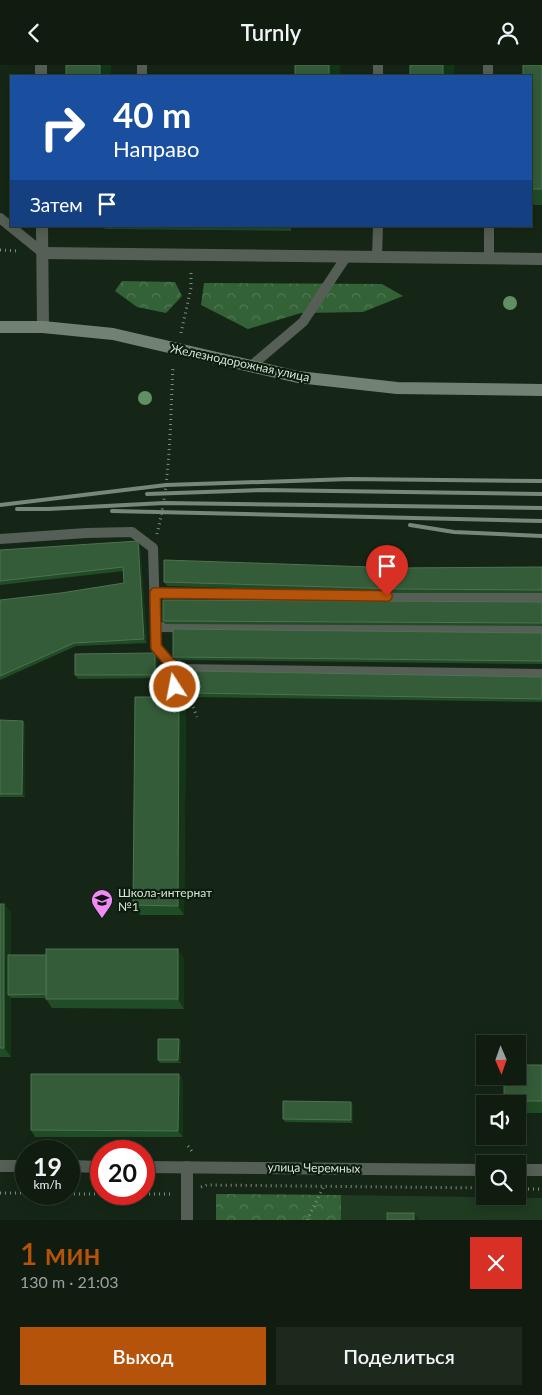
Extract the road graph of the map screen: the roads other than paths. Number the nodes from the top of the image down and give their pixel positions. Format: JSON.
{"nodes":[{"id":1,"x":0,"y":218,"type":"edge"},
{"id":2,"x":10,"y":226,"type":"edge"},
{"id":3,"x":11,"y":227,"type":"edge"},
{"id":4,"x":42,"y":227,"type":"edge"},
{"id":5,"x":378,"y":227,"type":"edge"},
{"id":6,"x":489,"y":227,"type":"edge"},
{"id":7,"x":43,"y":253,"type":"junction"},
{"id":8,"x":346,"y":257,"type":"junction"},
{"id":9,"x":378,"y":257,"type":"junction"},
{"id":10,"x":489,"y":259,"type":"junction"},
{"id":11,"x":542,"y":259,"type":"edge"},
{"id":12,"x":0,"y":327,"type":"edge"},
{"id":13,"x":43,"y":327,"type":"junction"},
{"id":14,"x":250,"y":366,"type":"junction"},
{"id":15,"x":542,"y":391,"type":"edge"},
{"id":16,"x":0,"y":539,"type":"edge"},
{"id":17,"x":155,"y":593,"type":"junction"},
{"id":18,"x":542,"y":598,"type":"edge"},
{"id":19,"x":156,"y":627,"type":"junction"},
{"id":20,"x":542,"y":630,"type":"edge"},
{"id":21,"x":175,"y":669,"type":"junction"},
{"id":22,"x":542,"y":674,"type":"edge"},
{"id":23,"x":175,"y":687,"type":"road end"},
{"id":24,"x":0,"y":1166,"type":"edge"},
{"id":25,"x":15,"y":1166,"type":"edge"},
{"id":26,"x":155,"y":1167,"type":"edge"},
{"id":27,"x":188,"y":1167,"type":"junction"},
{"id":28,"x":476,"y":1170,"type":"edge"},
{"id":29,"x":526,"y":1170,"type":"edge"},
{"id":30,"x":542,"y":1170,"type":"edge"},
{"id":31,"x":188,"y":1220,"type":"edge"}],
"edges":[{"from":1,"to":2,"type":"lane"},
{"from":3,"to":7,"type":"lane"},
{"from":4,"to":7,"type":"street"},
{"from":5,"to":9,"type":"lane"},
{"from":6,"to":10,"type":"lane"},
{"from":7,"to":8,"type":"street"},
{"from":7,"to":13,"type":"street"},
{"from":8,"to":9,"type":"street"},
{"from":8,"to":14,"type":"lane"},
{"from":9,"to":10,"type":"street"},
{"from":10,"to":11,"type":"street"},
{"from":12,"to":13,"type":"main road","name":"Железнодорожная улица"},
{"from":13,"to":14,"type":"main road","name":"Железнодорожная улица"},
{"from":14,"to":15,"type":"main road","name":"Железнодорожная улица"},
{"from":16,"to":17,"type":"lane"},
{"from":17,"to":18,"type":"lane"},
{"from":17,"to":19,"type":"lane"},
{"from":19,"to":20,"type":"lane"},
{"from":19,"to":21,"type":"lane"},
{"from":21,"to":22,"type":"lane"},
{"from":21,"to":23,"type":"lane"},
{"from":24,"to":25,"type":"street"},
{"from":26,"to":27,"type":"street","name":"улица Черемных"},
{"from":27,"to":28,"type":"street","name":"улица Черемных"},
{"from":27,"to":31,"type":"street"},
{"from":29,"to":30,"type":"street"}]}
